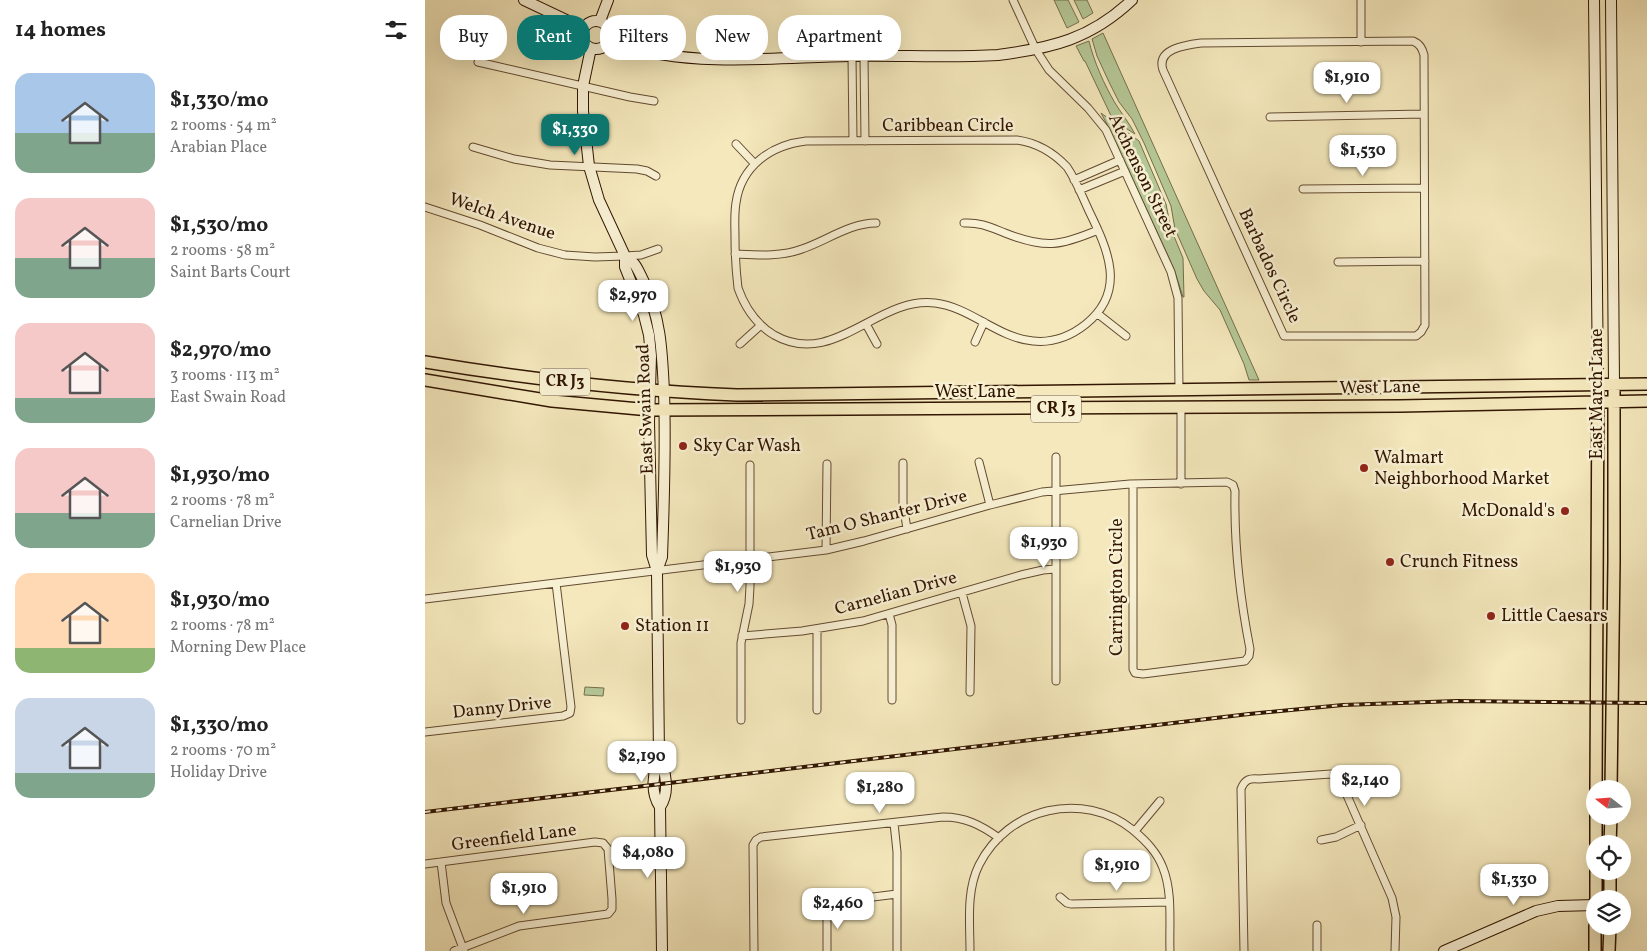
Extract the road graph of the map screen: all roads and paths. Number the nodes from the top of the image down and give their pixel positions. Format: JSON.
{"nodes":[{"id":1,"x":524,"y":0,"type":"edge"},
{"id":2,"x":608,"y":0,"type":"edge"},
{"id":3,"x":1013,"y":0,"type":"edge"},
{"id":4,"x":1132,"y":0,"type":"edge"},
{"id":5,"x":1361,"y":0,"type":"edge"},
{"id":6,"x":1594,"y":0,"type":"edge"},
{"id":7,"x":1611,"y":0,"type":"edge"},
{"id":8,"x":556,"y":15,"type":"edge"},
{"id":9,"x":602,"y":15,"type":"edge"},
{"id":10,"x":590,"y":21,"type":"edge"},
{"id":11,"x":600,"y":21,"type":"edge"},
{"id":12,"x":1361,"y":42,"type":"junction"},
{"id":13,"x":591,"y":48,"type":"joint"},
{"id":14,"x":600,"y":48,"type":"edge"},
{"id":15,"x":1036,"y":50,"type":"junction"},
{"id":16,"x":686,"y":56,"type":"edge"},
{"id":17,"x":901,"y":56,"type":"edge"},
{"id":18,"x":778,"y":57,"type":"edge"},
{"id":19,"x":852,"y":60,"type":"edge"},
{"id":20,"x":864,"y":60,"type":"edge"},
{"id":21,"x":478,"y":62,"type":"dead end"},
{"id":22,"x":583,"y":86,"type":"junction"},
{"id":23,"x":654,"y":101,"type":"dead end"},
{"id":24,"x":1424,"y":114,"type":"junction"},
{"id":25,"x":1270,"y":117,"type":"dead end"},
{"id":26,"x":865,"y":140,"type":"junction"},
{"id":27,"x":853,"y":141,"type":"junction"},
{"id":28,"x":736,"y":144,"type":"dead end"},
{"id":29,"x":473,"y":147,"type":"dead end"},
{"id":30,"x":1120,"y":160,"type":"junction"},
{"id":31,"x":754,"y":163,"type":"junction"},
{"id":32,"x":589,"y":166,"type":"junction"},
{"id":33,"x":1125,"y":171,"type":"junction"},
{"id":34,"x":656,"y":176,"type":"dead end"},
{"id":35,"x":1074,"y":180,"type":"junction"},
{"id":36,"x":1424,"y":188,"type":"junction"},
{"id":37,"x":1303,"y":189,"type":"dead end"},
{"id":38,"x":1079,"y":190,"type":"junction"},
{"id":39,"x":425,"y":207,"type":"edge"},
{"id":40,"x":876,"y":223,"type":"dead end"},
{"id":41,"x":965,"y":223,"type":"dead end"},
{"id":42,"x":1098,"y":230,"type":"junction"},
{"id":43,"x":657,"y":249,"type":"dead end"},
{"id":44,"x":735,"y":254,"type":"junction"},
{"id":45,"x":625,"y":256,"type":"junction"},
{"id":46,"x":1425,"y":261,"type":"junction"},
{"id":47,"x":1338,"y":262,"type":"dead end"},
{"id":48,"x":1098,"y":314,"type":"junction"},
{"id":49,"x":984,"y":322,"type":"junction"},
{"id":50,"x":866,"y":324,"type":"junction"},
{"id":51,"x":761,"y":325,"type":"junction"},
{"id":52,"x":1126,"y":336,"type":"dead end"},
{"id":53,"x":975,"y":342,"type":"dead end"},
{"id":54,"x":740,"y":344,"type":"dead end"},
{"id":55,"x":877,"y":344,"type":"dead end"},
{"id":56,"x":425,"y":362,"type":"edge"},
{"id":57,"x":425,"y":380,"type":"edge"},
{"id":58,"x":1647,"y":384,"type":"edge"},
{"id":59,"x":1598,"y":385,"type":"junction"},
{"id":60,"x":1614,"y":385,"type":"junction"},
{"id":61,"x":650,"y":390,"type":"junction"},
{"id":62,"x":1179,"y":391,"type":"junction"},
{"id":63,"x":664,"y":392,"type":"junction"},
{"id":64,"x":1647,"y":401,"type":"edge"},
{"id":65,"x":1614,"y":402,"type":"junction"},
{"id":66,"x":1598,"y":403,"type":"junction"},
{"id":67,"x":1181,"y":408,"type":"junction"},
{"id":68,"x":650,"y":410,"type":"junction"},
{"id":69,"x":665,"y":410,"type":"junction"},
{"id":70,"x":1056,"y":457,"type":"dead end"},
{"id":71,"x":979,"y":462,"type":"dead end"},
{"id":72,"x":903,"y":463,"type":"dead end"},
{"id":73,"x":827,"y":464,"type":"dead end"},
{"id":74,"x":750,"y":465,"type":"dead end"},
{"id":75,"x":1133,"y":484,"type":"junction"},
{"id":76,"x":1181,"y":484,"type":"junction"},
{"id":77,"x":1235,"y":488,"type":"joint"},
{"id":78,"x":1057,"y":490,"type":"junction"},
{"id":79,"x":990,"y":505,"type":"junction"},
{"id":80,"x":907,"y":529,"type":"junction"},
{"id":81,"x":826,"y":550,"type":"junction"},
{"id":82,"x":749,"y":560,"type":"junction"},
{"id":83,"x":1055,"y":569,"type":"junction"},
{"id":84,"x":657,"y":571,"type":"junction"},
{"id":85,"x":556,"y":583,"type":"junction"},
{"id":86,"x":962,"y":593,"type":"junction"},
{"id":87,"x":425,"y":599,"type":"edge"},
{"id":88,"x":889,"y":614,"type":"junction"},
{"id":89,"x":817,"y":629,"type":"junction"},
{"id":90,"x":742,"y":636,"type":"junction"},
{"id":91,"x":1056,"y":681,"type":"dead end"},
{"id":92,"x":970,"y":692,"type":"dead end"},
{"id":93,"x":892,"y":700,"type":"dead end"},
{"id":94,"x":817,"y":710,"type":"dead end"},
{"id":95,"x":741,"y":720,"type":"dead end"},
{"id":96,"x":425,"y":732,"type":"edge"},
{"id":97,"x":1596,"y":780,"type":"edge"},
{"id":98,"x":1611,"y":780,"type":"edge"},
{"id":99,"x":1160,"y":801,"type":"dead end"},
{"id":100,"x":894,"y":823,"type":"junction"},
{"id":101,"x":1361,"y":825,"type":"junction"},
{"id":102,"x":1135,"y":831,"type":"junction"},
{"id":103,"x":999,"y":838,"type":"junction"},
{"id":104,"x":1321,"y":840,"type":"dead end"},
{"id":105,"x":441,"y":862,"type":"junction"},
{"id":106,"x":425,"y":864,"type":"edge"},
{"id":107,"x":897,"y":894,"type":"junction"},
{"id":108,"x":1060,"y":897,"type":"dead end"},
{"id":109,"x":1169,"y":902,"type":"junction"},
{"id":110,"x":1586,"y":905,"type":"edge"},
{"id":111,"x":1317,"y":925,"type":"dead end"},
{"id":112,"x":1595,"y":935,"type":"edge"},
{"id":113,"x":1609,"y":935,"type":"edge"},
{"id":114,"x":1461,"y":948,"type":"edge"},
{"id":115,"x":463,"y":949,"type":"edge"},
{"id":116,"x":454,"y":951,"type":"edge"},
{"id":117,"x":662,"y":951,"type":"edge"},
{"id":118,"x":754,"y":951,"type":"edge"},
{"id":119,"x":827,"y":951,"type":"edge"},
{"id":120,"x":897,"y":951,"type":"edge"},
{"id":121,"x":970,"y":951,"type":"edge"},
{"id":122,"x":1170,"y":951,"type":"edge"},
{"id":123,"x":1244,"y":951,"type":"edge"},
{"id":124,"x":1317,"y":951,"type":"edge"},
{"id":125,"x":1395,"y":951,"type":"edge"},
{"id":126,"x":1444,"y":951,"type":"edge"},
{"id":127,"x":1595,"y":951,"type":"edge"},
{"id":128,"x":1609,"y":951,"type":"edge"}],
"edges":[{"from":1,"to":8,"type":"main road"},
{"from":2,"to":9,"type":"main road"},
{"from":3,"to":15,"type":"street","name":"Atchenson Street"},
{"from":4,"to":15,"type":"main road"},
{"from":5,"to":12,"type":"street"},
{"from":6,"to":59,"type":"main road","name":"East March Lane"},
{"from":7,"to":60,"type":"main road","name":"East March Lane"},
{"from":10,"to":11,"type":"main road"},
{"from":12,"to":24,"type":"street","name":"Barbados Circle"},
{"from":12,"to":46,"type":"street","name":"Barbados Circle"},
{"from":13,"to":14,"type":"main road"},
{"from":13,"to":22,"type":"main road","name":"East Swain Road"},
{"from":15,"to":17,"type":"main road"},
{"from":15,"to":30,"type":"street","name":"Atchenson Street"},
{"from":16,"to":18,"type":"main road"},
{"from":19,"to":27,"type":"street"},
{"from":20,"to":26,"type":"street","name":"Caribbean Circle"},
{"from":21,"to":22,"type":"street"},
{"from":22,"to":23,"type":"street"},
{"from":22,"to":32,"type":"main road","name":"East Swain Road"},
{"from":24,"to":25,"type":"street"},
{"from":24,"to":36,"type":"street","name":"Barbados Circle"},
{"from":26,"to":27,"type":"street","name":"Caribbean Circle"},
{"from":26,"to":35,"type":"street","name":"Caribbean Circle"},
{"from":27,"to":31,"type":"street","name":"Caribbean Circle"},
{"from":28,"to":31,"type":"street"},
{"from":29,"to":32,"type":"street"},
{"from":30,"to":33,"type":"street","name":"Atchenson Street"},
{"from":30,"to":35,"type":"street"},
{"from":31,"to":44,"type":"street","name":"Caribbean Circle"},
{"from":32,"to":34,"type":"street"},
{"from":32,"to":45,"type":"main road","name":"East Swain Road"},
{"from":33,"to":38,"type":"street"},
{"from":33,"to":62,"type":"street","name":"Atchenson Street"},
{"from":35,"to":38,"type":"street","name":"Caribbean Circle"},
{"from":36,"to":37,"type":"street"},
{"from":36,"to":46,"type":"street","name":"Barbados Circle"},
{"from":38,"to":42,"type":"street","name":"Caribbean Circle"},
{"from":39,"to":45,"type":"street","name":"Welch Avenue"},
{"from":40,"to":44,"type":"street"},
{"from":41,"to":42,"type":"street"},
{"from":42,"to":48,"type":"street","name":"Caribbean Circle"},
{"from":43,"to":45,"type":"street","name":"Welch Avenue"},
{"from":44,"to":51,"type":"street","name":"Caribbean Circle"},
{"from":45,"to":61,"type":"main road","name":"East Swain Road"},
{"from":45,"to":63,"type":"main road","name":"East Swain Road"},
{"from":46,"to":47,"type":"street"},
{"from":48,"to":49,"type":"street","name":"Caribbean Circle"},
{"from":48,"to":52,"type":"street"},
{"from":49,"to":50,"type":"street","name":"Caribbean Circle"},
{"from":49,"to":53,"type":"street"},
{"from":50,"to":51,"type":"street","name":"Caribbean Circle"},
{"from":50,"to":55,"type":"street"},
{"from":51,"to":54,"type":"street"},
{"from":56,"to":61,"type":"main road","name":"West Lane","number":"CR J3"},
{"from":57,"to":68,"type":"main road","name":"West Lane","number":"CR J3"},
{"from":58,"to":60,"type":"main road","name":"West Lane","number":"CR J3"},
{"from":59,"to":60,"type":"main road","name":"West Lane","number":"CR J3"},
{"from":59,"to":62,"type":"main road","name":"West Lane","number":"CR J3"},
{"from":59,"to":66,"type":"main road","name":"East March Lane"},
{"from":60,"to":65,"type":"main road","name":"East March Lane"},
{"from":61,"to":63,"type":"main road","name":"West Lane","number":"CR J3"},
{"from":61,"to":68,"type":"main road","name":"East Swain Road"},
{"from":62,"to":63,"type":"main road","name":"West Lane","number":"CR J3"},
{"from":63,"to":69,"type":"main road","name":"East Swain Road"},
{"from":64,"to":65,"type":"main road","name":"West Lane","number":"CR J3"},
{"from":65,"to":66,"type":"main road","name":"West Lane","number":"CR J3"},
{"from":65,"to":98,"type":"main road","name":"East March Lane"},
{"from":66,"to":67,"type":"main road","name":"West Lane","number":"CR J3"},
{"from":66,"to":97,"type":"main road","name":"East March Lane"},
{"from":67,"to":69,"type":"main road","name":"West Lane","number":"CR J3"},
{"from":67,"to":76,"type":"street"},
{"from":68,"to":69,"type":"main road","name":"West Lane","number":"CR J3"},
{"from":68,"to":84,"type":"main road","name":"East Swain Road"},
{"from":69,"to":84,"type":"main road","name":"East Swain Road"},
{"from":70,"to":78,"type":"street"},
{"from":71,"to":79,"type":"street"},
{"from":72,"to":80,"type":"street"},
{"from":73,"to":81,"type":"street"},
{"from":74,"to":82,"type":"street"},
{"from":75,"to":76,"type":"street","name":"Tam O Shanter Drive"},
{"from":75,"to":77,"type":"street","name":"Carrington Circle"},
{"from":75,"to":78,"type":"street","name":"Tam O Shanter Drive"},
{"from":76,"to":77,"type":"street","name":"Tam O Shanter Drive"},
{"from":78,"to":79,"type":"street","name":"Tam O Shanter Drive"},
{"from":78,"to":83,"type":"street"},
{"from":79,"to":80,"type":"street","name":"Tam O Shanter Drive"},
{"from":80,"to":81,"type":"street","name":"Tam O Shanter Drive"},
{"from":81,"to":82,"type":"street","name":"Tam O Shanter Drive"},
{"from":82,"to":84,"type":"street","name":"Tam O Shanter Drive"},
{"from":82,"to":90,"type":"street"},
{"from":83,"to":86,"type":"street","name":"Carnelian Drive"},
{"from":83,"to":91,"type":"street"},
{"from":84,"to":85,"type":"street","name":"Tam O Shanter Drive"},
{"from":84,"to":117,"type":"main road","name":"East Swain Road"},
{"from":85,"to":87,"type":"street","name":"Tam O Shanter Drive"},
{"from":85,"to":96,"type":"street","name":"Danny Drive"},
{"from":86,"to":88,"type":"street","name":"Carnelian Drive"},
{"from":86,"to":92,"type":"street"},
{"from":88,"to":89,"type":"street","name":"Carnelian Drive"},
{"from":88,"to":93,"type":"street"},
{"from":89,"to":90,"type":"street","name":"Carnelian Drive"},
{"from":89,"to":94,"type":"street"},
{"from":90,"to":95,"type":"street"},
{"from":99,"to":102,"type":"street"},
{"from":100,"to":103,"type":"street"},
{"from":100,"to":107,"type":"street"},
{"from":100,"to":118,"type":"street"},
{"from":101,"to":104,"type":"street"},
{"from":101,"to":123,"type":"street"},
{"from":101,"to":125,"type":"street"},
{"from":102,"to":103,"type":"street"},
{"from":102,"to":109,"type":"street"},
{"from":103,"to":121,"type":"street"},
{"from":105,"to":106,"type":"street","name":"Greenfield Lane"},
{"from":105,"to":115,"type":"street"},
{"from":105,"to":115,"type":"street","name":"Greenfield Lane"},
{"from":107,"to":119,"type":"street"},
{"from":107,"to":120,"type":"street"},
{"from":108,"to":109,"type":"street"},
{"from":109,"to":122,"type":"street"},
{"from":110,"to":114,"type":"main road"},
{"from":111,"to":124,"type":"street"},
{"from":112,"to":127,"type":"main road"},
{"from":113,"to":128,"type":"main road"},
{"from":114,"to":126,"type":"main road"},
{"from":115,"to":116,"type":"street"}]}
